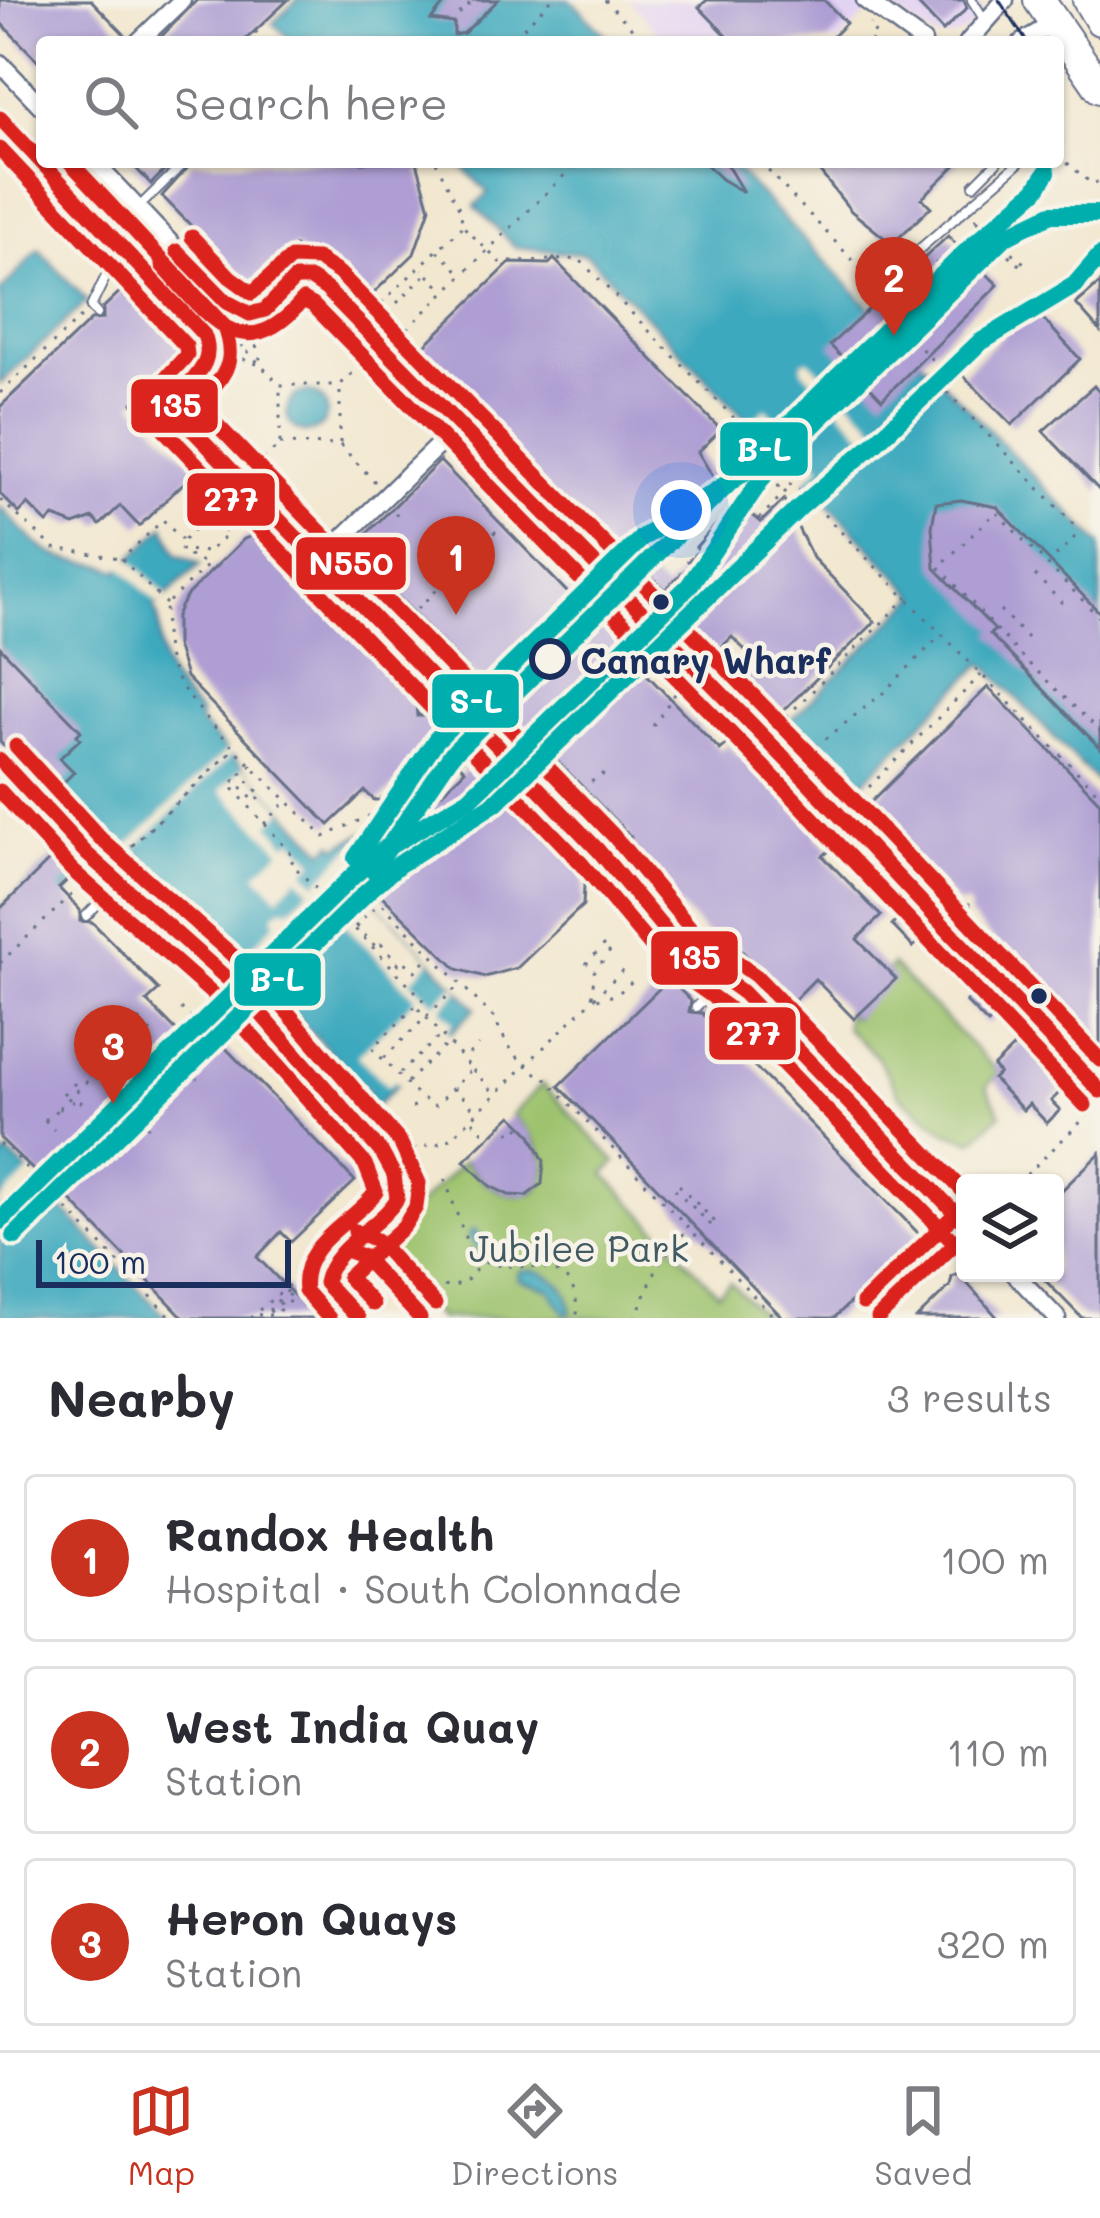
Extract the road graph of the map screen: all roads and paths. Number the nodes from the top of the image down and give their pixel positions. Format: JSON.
{"nodes":[{"id":1,"x":182,"y":0,"type":"edge"},
{"id":2,"x":474,"y":0,"type":"edge"},
{"id":3,"x":551,"y":0,"type":"edge"},
{"id":4,"x":605,"y":0,"type":"edge"},
{"id":5,"x":865,"y":0,"type":"edge"},
{"id":6,"x":972,"y":0,"type":"edge"},
{"id":7,"x":1005,"y":0,"type":"edge"},
{"id":8,"x":1088,"y":0,"type":"edge"},
{"id":9,"x":1049,"y":6,"type":"edge"},
{"id":10,"x":460,"y":14,"type":"dead end"},
{"id":11,"x":1100,"y":20,"type":"edge"},
{"id":12,"x":987,"y":23,"type":"junction"},
{"id":13,"x":255,"y":31,"type":"dead end"},
{"id":14,"x":144,"y":36,"type":"edge"},
{"id":15,"x":260,"y":36,"type":"edge"},
{"id":16,"x":515,"y":36,"type":"dead end"},
{"id":17,"x":639,"y":36,"type":"edge"},
{"id":18,"x":902,"y":36,"type":"edge"},
{"id":19,"x":974,"y":36,"type":"edge"},
{"id":20,"x":1032,"y":36,"type":"edge"},
{"id":21,"x":0,"y":63,"type":"edge"},
{"id":22,"x":1100,"y":88,"type":"edge"},
{"id":23,"x":36,"y":101,"type":"edge"},
{"id":24,"x":0,"y":118,"type":"edge"},
{"id":25,"x":36,"y":156,"type":"edge"},
{"id":26,"x":1064,"y":160,"type":"edge"},
{"id":27,"x":48,"y":168,"type":"edge"},
{"id":28,"x":99,"y":168,"type":"edge"},
{"id":29,"x":178,"y":168,"type":"edge"},
{"id":30,"x":439,"y":168,"type":"edge"},
{"id":31,"x":572,"y":168,"type":"edge"},
{"id":32,"x":766,"y":168,"type":"edge"},
{"id":33,"x":992,"y":168,"type":"edge"},
{"id":34,"x":1013,"y":168,"type":"edge"},
{"id":35,"x":1100,"y":181,"type":"edge"},
{"id":36,"x":974,"y":185,"type":"dead end"},
{"id":37,"x":124,"y":195,"type":"junction"},
{"id":38,"x":137,"y":209,"type":"junction"},
{"id":39,"x":95,"y":218,"type":"junction"},
{"id":40,"x":976,"y":219,"type":"dead end"},
{"id":41,"x":464,"y":226,"type":"junction"},
{"id":42,"x":980,"y":228,"type":"dead end"},
{"id":43,"x":986,"y":234,"type":"junction"},
{"id":44,"x":121,"y":245,"type":"junction"},
{"id":45,"x":487,"y":249,"type":"junction"},
{"id":46,"x":1003,"y":250,"type":"junction"},
{"id":47,"x":438,"y":251,"type":"junction"},
{"id":48,"x":908,"y":259,"type":"joint"},
{"id":49,"x":421,"y":268,"type":"junction"},
{"id":50,"x":427,"y":273,"type":"junction"},
{"id":51,"x":463,"y":273,"type":"junction"},
{"id":52,"x":948,"y":275,"type":"junction"},
{"id":53,"x":919,"y":278,"type":"dead end"},
{"id":54,"x":876,"y":284,"type":"junction"},
{"id":55,"x":445,"y":291,"type":"junction"},
{"id":56,"x":208,"y":295,"type":"dead end"},
{"id":57,"x":200,"y":303,"type":"junction"},
{"id":58,"x":946,"y":306,"type":"dead end"},
{"id":59,"x":192,"y":310,"type":"dead end"},
{"id":60,"x":94,"y":311,"type":"joint"},
{"id":61,"x":388,"y":311,"type":"junction"},
{"id":62,"x":257,"y":314,"type":"junction"},
{"id":63,"x":897,"y":323,"type":"junction"},
{"id":64,"x":406,"y":329,"type":"junction"},
{"id":65,"x":232,"y":335,"type":"dead end"},
{"id":66,"x":915,"y":341,"type":"junction"},
{"id":67,"x":392,"y":343,"type":"dead end"},
{"id":68,"x":256,"y":344,"type":"dead end"},
{"id":69,"x":252,"y":356,"type":"dead end"},
{"id":70,"x":211,"y":358,"type":"junction"},
{"id":71,"x":242,"y":358,"type":"dead end"},
{"id":72,"x":375,"y":359,"type":"dead end"},
{"id":73,"x":263,"y":367,"type":"junction"},
{"id":74,"x":280,"y":385,"type":"junction"},
{"id":75,"x":340,"y":385,"type":"junction"},
{"id":76,"x":0,"y":393,"type":"edge"},
{"id":77,"x":458,"y":426,"type":"junction"},
{"id":78,"x":280,"y":444,"type":"junction"},
{"id":79,"x":340,"y":445,"type":"junction"},
{"id":80,"x":751,"y":465,"type":"junction"},
{"id":81,"x":251,"y":472,"type":"dead end"},
{"id":82,"x":372,"y":478,"type":"dead end"},
{"id":83,"x":794,"y":484,"type":"junction"},
{"id":84,"x":0,"y":500,"type":"edge"},
{"id":85,"x":759,"y":519,"type":"dead end"},
{"id":86,"x":1076,"y":526,"type":"dead end"},
{"id":87,"x":498,"y":530,"type":"dead end"},
{"id":88,"x":1081,"y":531,"type":"dead end"},
{"id":89,"x":183,"y":541,"type":"junction"},
{"id":90,"x":181,"y":552,"type":"junction"},
{"id":91,"x":1056,"y":556,"type":"dead end"},
{"id":92,"x":123,"y":560,"type":"junction"},
{"id":93,"x":319,"y":561,"type":"junction"},
{"id":94,"x":1035,"y":575,"type":"dead end"},
{"id":95,"x":621,"y":593,"type":"junction"},
{"id":96,"x":680,"y":596,"type":"dead end"},
{"id":97,"x":910,"y":599,"type":"junction"},
{"id":98,"x":165,"y":602,"type":"junction"},
{"id":99,"x":1067,"y":608,"type":"dead end"},
{"id":100,"x":417,"y":609,"type":"dead end"},
{"id":101,"x":1000,"y":610,"type":"dead end"},
{"id":102,"x":1100,"y":618,"type":"edge"},
{"id":103,"x":651,"y":623,"type":"junction"},
{"id":104,"x":943,"y":633,"type":"junction"},
{"id":105,"x":1032,"y":643,"type":"dead end"},
{"id":106,"x":695,"y":668,"type":"junction"},
{"id":107,"x":982,"y":674,"type":"junction"},
{"id":108,"x":445,"y":688,"type":"junction"},
{"id":109,"x":422,"y":710,"type":"dead end"},
{"id":110,"x":500,"y":710,"type":"dead end"},
{"id":111,"x":487,"y":723,"type":"junction"},
{"id":112,"x":652,"y":726,"type":"dead end"},
{"id":113,"x":1100,"y":731,"type":"edge"},
{"id":114,"x":786,"y":742,"type":"dead end"},
{"id":115,"x":236,"y":746,"type":"junction"},
{"id":116,"x":0,"y":760,"type":"edge"},
{"id":117,"x":252,"y":763,"type":"junction"},
{"id":118,"x":798,"y":764,"type":"dead end"},
{"id":119,"x":608,"y":770,"type":"dead end"},
{"id":120,"x":526,"y":778,"type":"junction"},
{"id":121,"x":835,"y":793,"type":"dead end"},
{"id":122,"x":1100,"y":795,"type":"edge"},
{"id":123,"x":507,"y":797,"type":"dead end"},
{"id":124,"x":288,"y":800,"type":"junction"},
{"id":125,"x":855,"y":800,"type":"dead end"},
{"id":126,"x":558,"y":810,"type":"junction"},
{"id":127,"x":853,"y":811,"type":"dead end"},
{"id":128,"x":382,"y":824,"type":"junction"},
{"id":129,"x":262,"y":825,"type":"junction"},
{"id":130,"x":119,"y":858,"type":"dead end"},
{"id":131,"x":94,"y":871,"type":"junction"},
{"id":132,"x":118,"y":883,"type":"junction"},
{"id":133,"x":380,"y":902,"type":"junction"},
{"id":134,"x":964,"y":910,"type":"dead end"},
{"id":135,"x":86,"y":916,"type":"dead end"},
{"id":136,"x":354,"y":927,"type":"junction"},
{"id":137,"x":943,"y":930,"type":"junction"},
{"id":138,"x":604,"y":945,"type":"dead end"},
{"id":139,"x":610,"y":951,"type":"dead end"},
{"id":140,"x":431,"y":954,"type":"junction"},
{"id":141,"x":0,"y":963,"type":"edge"},
{"id":142,"x":586,"y":964,"type":"dead end"},
{"id":143,"x":622,"y":970,"type":"dead end"},
{"id":144,"x":636,"y":978,"type":"dead end"},
{"id":145,"x":725,"y":978,"type":"junction"},
{"id":146,"x":460,"y":984,"type":"junction"},
{"id":147,"x":592,"y":1000,"type":"junction"},
{"id":148,"x":416,"y":1006,"type":"junction"},
{"id":149,"x":696,"y":1006,"type":"dead end"},
{"id":150,"x":182,"y":1007,"type":"dead end"},
{"id":151,"x":426,"y":1017,"type":"junction"},
{"id":152,"x":139,"y":1019,"type":"dead end"},
{"id":153,"x":153,"y":1034,"type":"dead end"},
{"id":154,"x":442,"y":1034,"type":"junction"},
{"id":155,"x":122,"y":1035,"type":"dead end"},
{"id":156,"x":212,"y":1038,"type":"dead end"},
{"id":157,"x":449,"y":1041,"type":"junction"},
{"id":158,"x":478,"y":1046,"type":"dead end"},
{"id":159,"x":469,"y":1054,"type":"dead end"},
{"id":160,"x":382,"y":1059,"type":"junction"},
{"id":161,"x":183,"y":1063,"type":"dead end"},
{"id":162,"x":92,"y":1065,"type":"dead end"},
{"id":163,"x":524,"y":1067,"type":"junction"},
{"id":164,"x":472,"y":1069,"type":"junction"},
{"id":165,"x":398,"y":1075,"type":"junction"},
{"id":166,"x":198,"y":1079,"type":"dead end"},
{"id":167,"x":73,"y":1083,"type":"dead end"},
{"id":168,"x":102,"y":1083,"type":"dead end"},
{"id":169,"x":406,"y":1083,"type":"junction"},
{"id":170,"x":453,"y":1088,"type":"junction"},
{"id":171,"x":1100,"y":1091,"type":"edge"},
{"id":172,"x":63,"y":1092,"type":"dead end"},
{"id":173,"x":495,"y":1095,"type":"junction"},
{"id":174,"x":180,"y":1097,"type":"dead end"},
{"id":175,"x":82,"y":1102,"type":"dead end"},
{"id":176,"x":418,"y":1102,"type":"dead end"},
{"id":177,"x":1100,"y":1104,"type":"edge"},
{"id":178,"x":412,"y":1108,"type":"dead end"},
{"id":179,"x":477,"y":1112,"type":"junction"},
{"id":180,"x":132,"y":1113,"type":"dead end"},
{"id":181,"x":67,"y":1117,"type":"dead end"},
{"id":182,"x":471,"y":1119,"type":"junction"},
{"id":183,"x":149,"y":1127,"type":"dead end"},
{"id":184,"x":54,"y":1130,"type":"dead end"},
{"id":185,"x":524,"y":1130,"type":"dead end"},
{"id":186,"x":509,"y":1133,"type":"dead end"},
{"id":187,"x":110,"y":1135,"type":"dead end"},
{"id":188,"x":488,"y":1137,"type":"dead end"},
{"id":189,"x":0,"y":1146,"type":"edge"},
{"id":190,"x":129,"y":1147,"type":"dead end"},
{"id":191,"x":97,"y":1148,"type":"dead end"},
{"id":192,"x":397,"y":1154,"type":"dead end"},
{"id":193,"x":120,"y":1156,"type":"dead end"},
{"id":194,"x":82,"y":1162,"type":"dead end"},
{"id":195,"x":1027,"y":1174,"type":"edge"},
{"id":196,"x":445,"y":1179,"type":"dead end"},
{"id":197,"x":677,"y":1187,"type":"dead end"},
{"id":198,"x":956,"y":1214,"type":"edge"},
{"id":199,"x":716,"y":1227,"type":"dead end"},
{"id":200,"x":687,"y":1230,"type":"junction"},
{"id":201,"x":956,"y":1243,"type":"edge"},
{"id":202,"x":348,"y":1250,"type":"junction"},
{"id":203,"x":480,"y":1262,"type":"junction"},
{"id":204,"x":305,"y":1271,"type":"dead end"},
{"id":205,"x":1022,"y":1282,"type":"edge"},
{"id":206,"x":294,"y":1290,"type":"dead end"},
{"id":207,"x":420,"y":1293,"type":"dead end"},
{"id":208,"x":265,"y":1315,"type":"edge"},
{"id":209,"x":252,"y":1316,"type":"edge"},
{"id":210,"x":172,"y":1318,"type":"edge"},
{"id":211,"x":358,"y":1318,"type":"edge"},
{"id":212,"x":420,"y":1318,"type":"edge"},
{"id":213,"x":577,"y":1318,"type":"edge"},
{"id":214,"x":635,"y":1318,"type":"edge"},
{"id":215,"x":775,"y":1318,"type":"edge"},
{"id":216,"x":878,"y":1318,"type":"edge"},
{"id":217,"x":1057,"y":1318,"type":"edge"}],
"edges":[{"from":1,"to":14,"type":"street"},
{"from":2,"to":10,"type":"path"},
{"from":3,"to":16,"type":"path"},
{"from":4,"to":17,"type":"path"},
{"from":5,"to":18,"type":"street"},
{"from":6,"to":12,"type":"lane"},
{"from":7,"to":12,"type":"street"},
{"from":8,"to":11,"type":"highway"},
{"from":9,"to":20,"type":"street"},
{"from":9,"to":22,"type":"highway"},
{"from":12,"to":19,"type":"street"},
{"from":13,"to":15,"type":"path"},
{"from":21,"to":23,"type":"street"},
{"from":24,"to":25,"type":"street"},
{"from":26,"to":35,"type":"path"},
{"from":27,"to":39,"type":"street"},
{"from":28,"to":37,"type":"street"},
{"from":29,"to":38,"type":"lane"},
{"from":30,"to":41,"type":"path"},
{"from":31,"to":45,"type":"path"},
{"from":32,"to":54,"type":"path"},
{"from":33,"to":36,"type":"lane"},
{"from":34,"to":48,"type":"lane"},
{"from":37,"to":38,"type":"street"},
{"from":37,"to":39,"type":"street"},
{"from":38,"to":62,"type":"street"},
{"from":39,"to":44,"type":"street"},
{"from":40,"to":46,"type":"path"},
{"from":41,"to":45,"type":"path"},
{"from":41,"to":47,"type":"path"},
{"from":42,"to":43,"type":"path"},
{"from":43,"to":46,"type":"path"},
{"from":43,"to":63,"type":"path"},
{"from":44,"to":60,"type":"lane"},
{"from":44,"to":70,"type":"street"},
{"from":45,"to":51,"type":"path"},
{"from":45,"to":80,"type":"path"},
{"from":46,"to":66,"type":"path"},
{"from":47,"to":49,"type":"path"},
{"from":47,"to":51,"type":"path"},
{"from":48,"to":54,"type":"path"},
{"from":49,"to":50,"type":"path"},
{"from":49,"to":61,"type":"path"},
{"from":50,"to":55,"type":"path"},
{"from":50,"to":61,"type":"path"},
{"from":51,"to":55,"type":"path"},
{"from":52,"to":53,"type":"path","bridge":true},
{"from":52,"to":58,"type":"path","bridge":true},
{"from":52,"to":63,"type":"path"},
{"from":54,"to":63,"type":"path"},
{"from":55,"to":64,"type":"path"},
{"from":56,"to":57,"type":"path"},
{"from":57,"to":59,"type":"path"},
{"from":57,"to":65,"type":"path"},
{"from":60,"to":76,"type":"path"},
{"from":61,"to":64,"type":"path"},
{"from":62,"to":70,"type":"street"},
{"from":62,"to":77,"type":"street"},
{"from":63,"to":66,"type":"path"},
{"from":64,"to":67,"type":"path"},
{"from":66,"to":86,"type":"path"},
{"from":68,"to":73,"type":"path"},
{"from":69,"to":73,"type":"path"},
{"from":70,"to":93,"type":"street"},
{"from":71,"to":73,"type":"path"},
{"from":72,"to":75,"type":"path"},
{"from":73,"to":74,"type":"path"},
{"from":74,"to":75,"type":"path"},
{"from":74,"to":78,"type":"path"},
{"from":75,"to":79,"type":"path"},
{"from":77,"to":93,"type":"street"},
{"from":77,"to":95,"type":"street"},
{"from":78,"to":79,"type":"path"},
{"from":78,"to":81,"type":"path"},
{"from":79,"to":82,"type":"path"},
{"from":80,"to":83,"type":"path"},
{"from":80,"to":95,"type":"path"},
{"from":83,"to":85,"type":"path"},
{"from":83,"to":97,"type":"path"},
{"from":84,"to":92,"type":"path"},
{"from":87,"to":100,"type":"path"},
{"from":88,"to":91,"type":"path"},
{"from":89,"to":90,"type":"path"},
{"from":89,"to":90,"type":"path"},
{"from":89,"to":92,"type":"path"},
{"from":90,"to":98,"type":"path"},
{"from":92,"to":98,"type":"path"},
{"from":93,"to":108,"type":"street"},
{"from":94,"to":99,"type":"path"},
{"from":95,"to":103,"type":"street"},
{"from":96,"to":103,"type":"path"},
{"from":97,"to":104,"type":"path"},
{"from":97,"to":114,"type":"path","bridge":true},
{"from":98,"to":115,"type":"path"},
{"from":101,"to":105,"type":"path"},
{"from":102,"to":113,"type":"path"},
{"from":103,"to":106,"type":"street"},
{"from":104,"to":107,"type":"path"},
{"from":104,"to":118,"type":"path"},
{"from":106,"to":112,"type":"path"},
{"from":106,"to":137,"type":"street"},
{"from":107,"to":122,"type":"path"},
{"from":107,"to":125,"type":"path"},
{"from":108,"to":109,"type":"lane"},
{"from":108,"to":111,"type":"street"},
{"from":110,"to":111,"type":"path"},
{"from":111,"to":120,"type":"street"},
{"from":111,"to":128,"type":"path"},
{"from":115,"to":117,"type":"path"},
{"from":115,"to":130,"type":"path"},
{"from":116,"to":131,"type":"street"},
{"from":117,"to":124,"type":"path"},
{"from":117,"to":129,"type":"path"},
{"from":119,"to":126,"type":"path"},
{"from":120,"to":123,"type":"lane"},
{"from":120,"to":126,"type":"street"},
{"from":121,"to":127,"type":"path","bridge":true},
{"from":124,"to":128,"type":"path"},
{"from":124,"to":129,"type":"path"},
{"from":126,"to":145,"type":"street"},
{"from":128,"to":133,"type":"path"},
{"from":129,"to":136,"type":"path"},
{"from":131,"to":132,"type":"street"},
{"from":131,"to":141,"type":"path"},
{"from":132,"to":135,"type":"lane"},
{"from":132,"to":202,"type":"street"},
{"from":133,"to":136,"type":"path"},
{"from":133,"to":140,"type":"path"},
{"from":134,"to":137,"type":"lane"},
{"from":136,"to":140,"type":"path"},
{"from":136,"to":148,"type":"path"},
{"from":137,"to":171,"type":"street"},
{"from":138,"to":142,"type":"path"},
{"from":139,"to":147,"type":"path"},
{"from":140,"to":146,"type":"path"},
{"from":143,"to":147,"type":"path"},
{"from":144,"to":147,"type":"path"},
{"from":145,"to":149,"type":"lane"},
{"from":145,"to":198,"type":"street"},
{"from":146,"to":151,"type":"path"},
{"from":146,"to":163,"type":"path"},
{"from":147,"to":163,"type":"path"},
{"from":148,"to":151,"type":"path"},
{"from":148,"to":160,"type":"path"},
{"from":150,"to":156,"type":"path"},
{"from":151,"to":154,"type":"path"},
{"from":151,"to":160,"type":"path"},
{"from":152,"to":153,"type":"path"},
{"from":154,"to":157,"type":"path"},
{"from":154,"to":165,"type":"path"},
{"from":155,"to":168,"type":"path","bridge":true},
{"from":157,"to":164,"type":"path"},
{"from":157,"to":169,"type":"path"},
{"from":158,"to":159,"type":"path"},
{"from":160,"to":165,"type":"path"},
{"from":161,"to":166,"type":"path"},
{"from":162,"to":181,"type":"path","bridge":true},
{"from":163,"to":173,"type":"path"},
{"from":163,"to":200,"type":"path"},
{"from":164,"to":170,"type":"path"},
{"from":164,"to":173,"type":"path"},
{"from":165,"to":169,"type":"path"},
{"from":167,"to":184,"type":"path","bridge":true},
{"from":169,"to":170,"type":"path"},
{"from":170,"to":179,"type":"path"},
{"from":172,"to":175,"type":"path","bridge":true},
{"from":173,"to":179,"type":"path"},
{"from":174,"to":180,"type":"path"},
{"from":176,"to":178,"type":"path"},
{"from":177,"to":195,"type":"path"},
{"from":179,"to":182,"type":"path"},
{"from":182,"to":188,"type":"path"},
{"from":182,"to":192,"type":"path"},
{"from":183,"to":191,"type":"path"},
{"from":185,"to":186,"type":"path"},
{"from":187,"to":193,"type":"path"},
{"from":189,"to":210,"type":"path"},
{"from":190,"to":194,"type":"path"},
{"from":196,"to":203,"type":"path"},
{"from":197,"to":199,"type":"path"},
{"from":200,"to":214,"type":"path"},
{"from":200,"to":215,"type":"path"},
{"from":201,"to":216,"type":"street"},
{"from":202,"to":211,"type":"street"},
{"from":202,"to":212,"type":"street"},
{"from":203,"to":207,"type":"path"},
{"from":203,"to":213,"type":"path"},
{"from":204,"to":209,"type":"path"},
{"from":205,"to":217,"type":"street"},
{"from":206,"to":208,"type":"path"},
{"from":208,"to":208,"type":"path"},
{"from":208,"to":209,"type":"path"}]}
